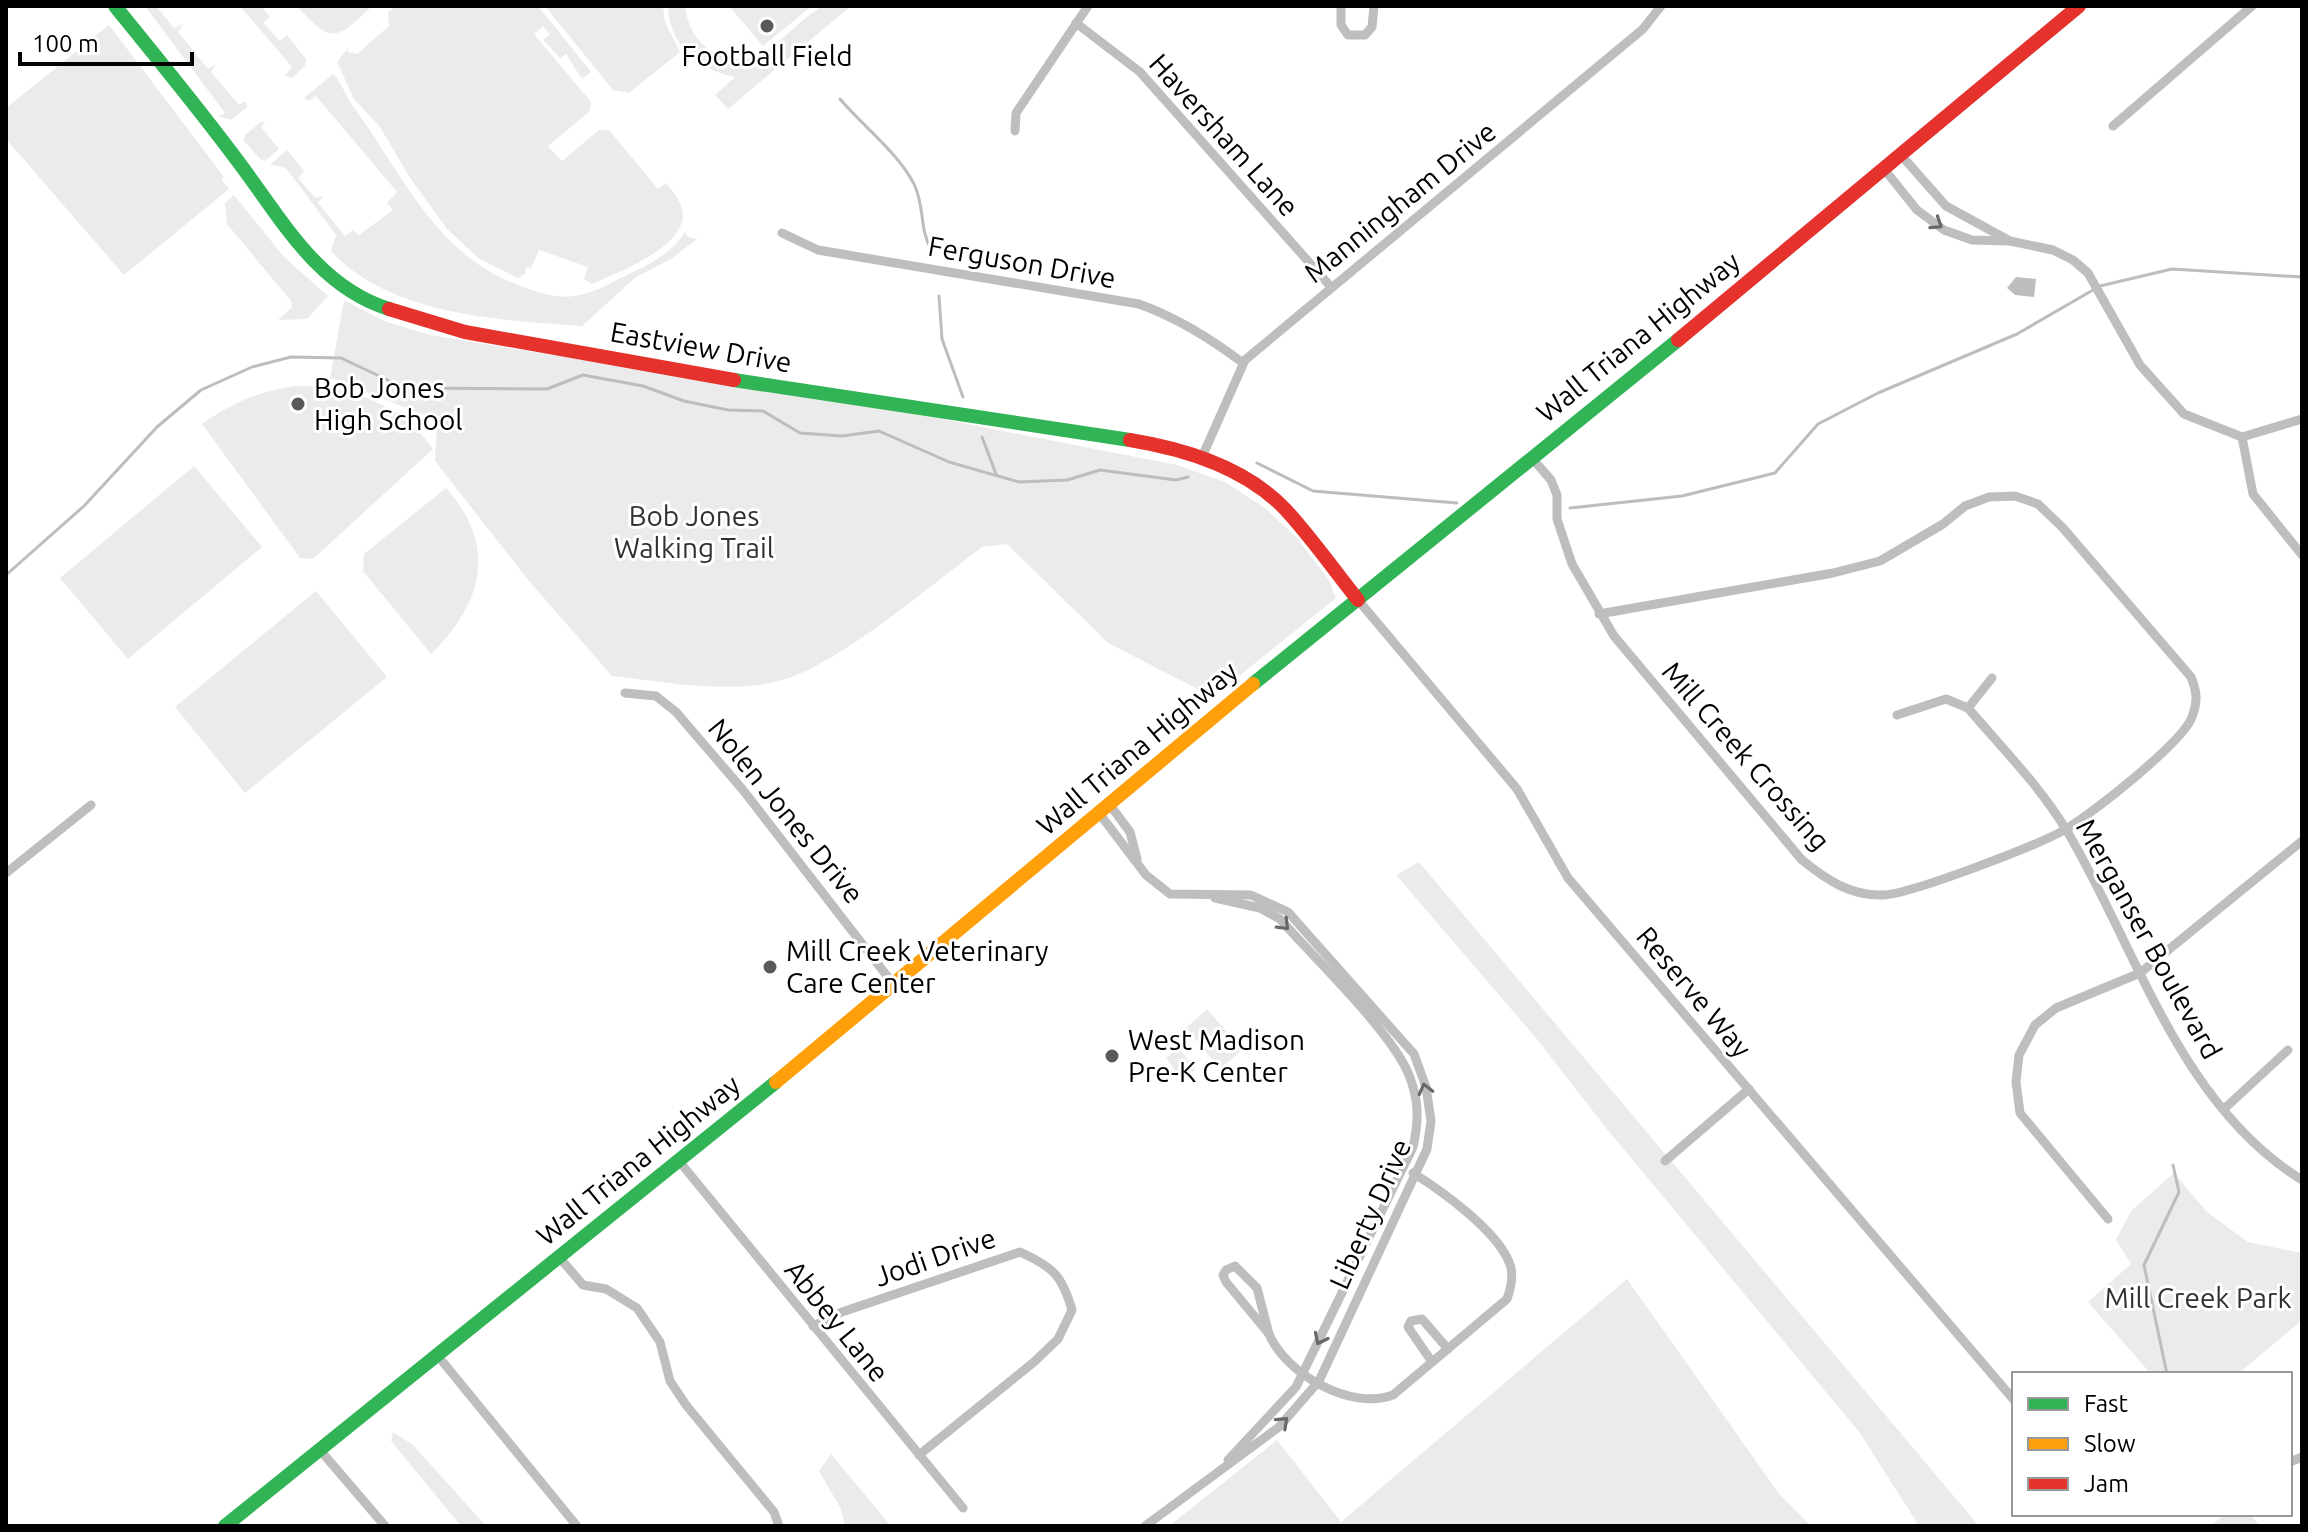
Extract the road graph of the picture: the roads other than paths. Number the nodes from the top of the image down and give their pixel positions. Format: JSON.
{"nodes":[{"id":1,"x":115,"y":6,"type":"edge"},
{"id":2,"x":1088,"y":6,"type":"edge"},
{"id":3,"x":1341,"y":6,"type":"edge"},
{"id":4,"x":1374,"y":6,"type":"edge"},
{"id":5,"x":1661,"y":6,"type":"edge"},
{"id":6,"x":2079,"y":6,"type":"edge"},
{"id":7,"x":2252,"y":6,"type":"edge"},
{"id":8,"x":1076,"y":23,"type":"junction"},
{"id":9,"x":2113,"y":126,"type":"dead end"},
{"id":10,"x":1015,"y":131,"type":"dead end"},
{"id":11,"x":1901,"y":155,"type":"junction"},
{"id":12,"x":1884,"y":169,"type":"junction"},
{"id":13,"x":782,"y":233,"type":"dead end"},
{"id":14,"x":2010,"y":241,"type":"junction"},
{"id":15,"x":1331,"y":287,"type":"junction"},
{"id":16,"x":1243,"y":363,"type":"junction"},
{"id":17,"x":2302,"y":419,"type":"edge"},
{"id":18,"x":2242,"y":437,"type":"junction"},
{"id":19,"x":1202,"y":457,"type":"junction"},
{"id":20,"x":1531,"y":457,"type":"junction"},
{"id":21,"x":2302,"y":555,"type":"edge"},
{"id":22,"x":1358,"y":600,"type":"junction"},
{"id":23,"x":1599,"y":614,"type":"junction"},
{"id":24,"x":1992,"y":678,"type":"dead end"},
{"id":25,"x":625,"y":693,"type":"dead end"},
{"id":26,"x":1968,"y":708,"type":"junction"},
{"id":27,"x":1897,"y":715,"type":"dead end"},
{"id":28,"x":91,"y":805,"type":"dead end"},
{"id":29,"x":1104,"y":809,"type":"junction"},
{"id":30,"x":2066,"y":829,"type":"junction"},
{"id":31,"x":2302,"y":841,"type":"edge"},
{"id":32,"x":6,"y":873,"type":"edge"},
{"id":33,"x":1213,"y":897,"type":"junction"},
{"id":34,"x":2140,"y":973,"type":"junction"},
{"id":35,"x":894,"y":985,"type":"junction"},
{"id":36,"x":2288,"y":1050,"type":"dead end"},
{"id":37,"x":1749,"y":1089,"type":"junction"},
{"id":38,"x":2224,"y":1109,"type":"junction"},
{"id":39,"x":679,"y":1161,"type":"junction"},
{"id":40,"x":1665,"y":1161,"type":"dead end"},
{"id":41,"x":1403,"y":1167,"type":"junction"},
{"id":42,"x":1415,"y":1174,"type":"junction"},
{"id":43,"x":2302,"y":1180,"type":"edge"},
{"id":44,"x":2108,"y":1219,"type":"dead end"},
{"id":45,"x":559,"y":1257,"type":"junction"},
{"id":46,"x":813,"y":1326,"type":"junction"},
{"id":47,"x":1269,"y":1334,"type":"junction"},
{"id":48,"x":1448,"y":1349,"type":"junction"},
{"id":49,"x":438,"y":1356,"type":"junction"},
{"id":50,"x":1432,"y":1362,"type":"junction"},
{"id":51,"x":1304,"y":1372,"type":"junction"},
{"id":52,"x":1319,"y":1381,"type":"junction"},
{"id":53,"x":2012,"y":1398,"type":"edge"},
{"id":54,"x":320,"y":1450,"type":"junction"},
{"id":55,"x":919,"y":1455,"type":"junction"},
{"id":56,"x":1220,"y":1469,"type":"junction"},
{"id":57,"x":963,"y":1508,"type":"dead end"},
{"id":58,"x":225,"y":1526,"type":"edge"},
{"id":59,"x":385,"y":1526,"type":"edge"},
{"id":60,"x":577,"y":1526,"type":"edge"},
{"id":61,"x":779,"y":1526,"type":"edge"},
{"id":62,"x":1145,"y":1526,"type":"edge"}],
"edges":[{"from":1,"to":19,"type":"main road","name":"Eastview Drive"},
{"from":2,"to":8,"type":"street"},
{"from":3,"to":4,"type":"street"},
{"from":5,"to":15,"type":"street","name":"Manningham Drive"},
{"from":6,"to":11,"type":"main road","name":"Wall Triana Highway"},
{"from":7,"to":9,"type":"street"},
{"from":8,"to":10,"type":"street"},
{"from":8,"to":15,"type":"street","name":"Haversham Lane"},
{"from":11,"to":12,"type":"main road","name":"Wall Triana Highway"},
{"from":11,"to":14,"type":"street"},
{"from":12,"to":14,"type":"street","one_way":true},
{"from":12,"to":20,"type":"main road","name":"Wall Triana Highway"},
{"from":13,"to":16,"type":"street","name":"Ferguson Drive"},
{"from":14,"to":18,"type":"street"},
{"from":15,"to":16,"type":"street","name":"Manningham Drive"},
{"from":16,"to":19,"type":"street","name":"Manningham Drive"},
{"from":17,"to":18,"type":"street"},
{"from":18,"to":21,"type":"street"},
{"from":19,"to":22,"type":"main road","name":"Eastview Drive"},
{"from":20,"to":22,"type":"main road","name":"Wall Triana Highway"},
{"from":20,"to":23,"type":"street","name":"Mill Creek Crossing"},
{"from":22,"to":29,"type":"main road","name":"Wall Triana Highway"},
{"from":22,"to":37,"type":"street","name":"Reserve Way"},
{"from":23,"to":30,"type":"street","name":"Mill Creek Crossing"},
{"from":23,"to":30,"type":"street","name":"Mill Creek Crossing"},
{"from":24,"to":26,"type":"street"},
{"from":25,"to":35,"type":"street","name":"Nolen Jones Drive"},
{"from":26,"to":27,"type":"street"},
{"from":26,"to":30,"type":"street","name":"Merganser Boulevard"},
{"from":28,"to":32,"type":"street"},
{"from":29,"to":33,"type":"street","name":"Liberty Drive"},
{"from":29,"to":35,"type":"main road","name":"Wall Triana Highway"},
{"from":30,"to":34,"type":"street","name":"Merganser Boulevard"},
{"from":31,"to":34,"type":"street"},
{"from":33,"to":41,"type":"street","name":"Liberty Drive","one_way":true},
{"from":42,"to":33,"type":"street","name":"Liberty Drive","one_way":true},
{"from":34,"to":38,"type":"street","name":"Merganser Boulevard"},
{"from":34,"to":44,"type":"street"},
{"from":35,"to":39,"type":"main road","name":"Wall Triana Highway"},
{"from":36,"to":38,"type":"street"},
{"from":37,"to":40,"type":"street"},
{"from":37,"to":53,"type":"street","name":"Reserve Way"},
{"from":38,"to":43,"type":"street","name":"Merganser Boulevard"},
{"from":39,"to":45,"type":"main road","name":"Wall Triana Highway"},
{"from":39,"to":46,"type":"street","name":"Abbey Lane"},
{"from":41,"to":42,"type":"street"},
{"from":41,"to":51,"type":"street","name":"Liberty Drive","one_way":true},
{"from":42,"to":48,"type":"street"},
{"from":42,"to":52,"type":"street","name":"Liberty Drive"},
{"from":45,"to":49,"type":"main road","name":"Wall Triana Highway"},
{"from":45,"to":61,"type":"street"},
{"from":46,"to":55,"type":"street","name":"Abbey Lane"},
{"from":46,"to":55,"type":"street","name":"Jodi Drive"},
{"from":47,"to":47,"type":"street"},
{"from":47,"to":51,"type":"street"},
{"from":48,"to":50,"type":"street"},
{"from":48,"to":50,"type":"street"},
{"from":49,"to":54,"type":"main road","name":"Wall Triana Highway"},
{"from":49,"to":60,"type":"street"},
{"from":50,"to":52,"type":"street"},
{"from":51,"to":52,"type":"street"},
{"from":51,"to":56,"type":"street","name":"Liberty Drive"},
{"from":56,"to":52,"type":"street","name":"Liberty Drive","one_way":true},
{"from":54,"to":58,"type":"main road","name":"Wall Triana Highway"},
{"from":54,"to":59,"type":"street"},
{"from":55,"to":57,"type":"street","name":"Abbey Lane"},
{"from":56,"to":62,"type":"street","name":"Liberty Drive"}]}
